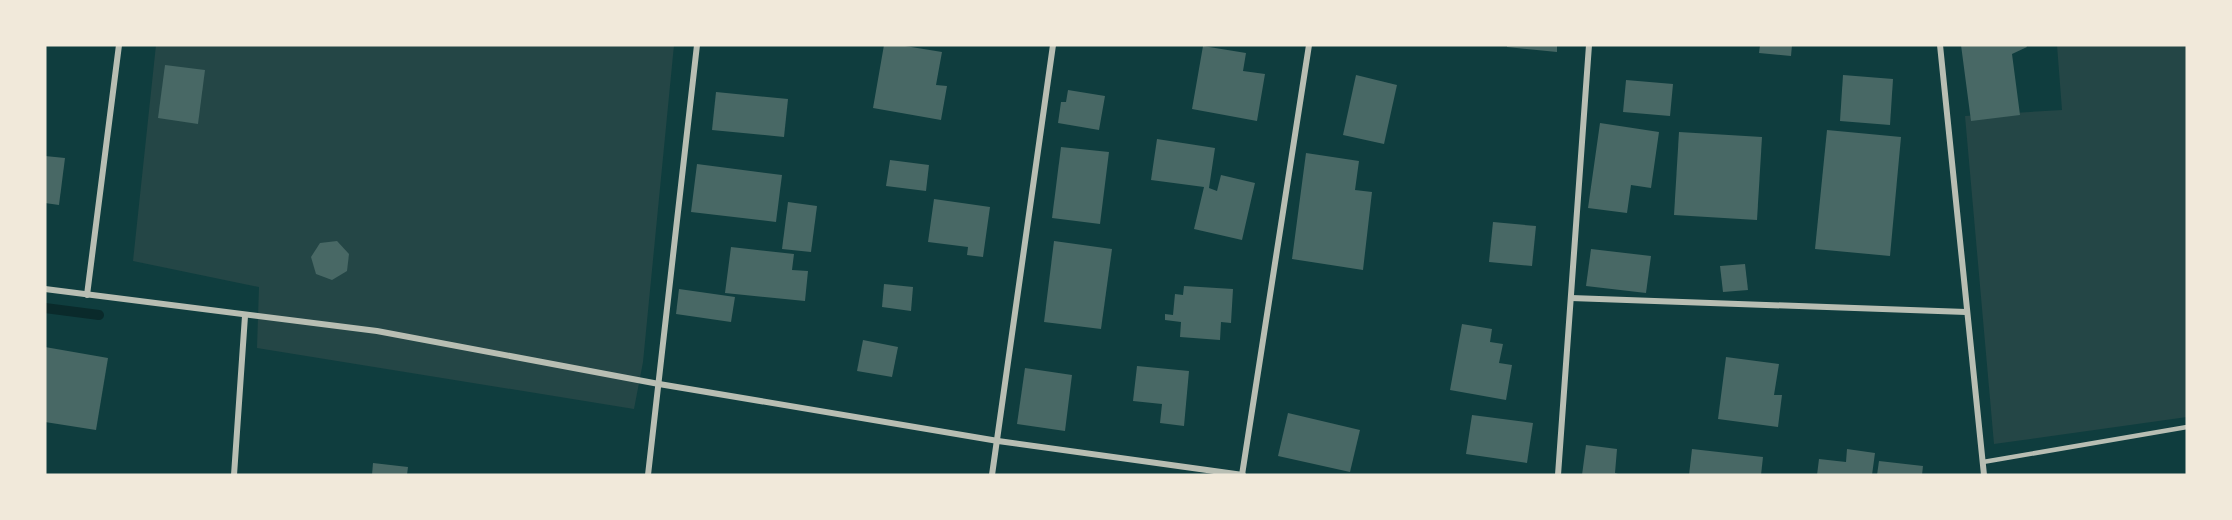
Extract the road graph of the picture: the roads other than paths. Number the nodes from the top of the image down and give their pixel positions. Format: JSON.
{"nodes":[{"id":1,"x":120,"y":45,"type":"edge"},
{"id":2,"x":698,"y":45,"type":"edge"},
{"id":3,"x":1053,"y":45,"type":"edge"},
{"id":4,"x":1309,"y":45,"type":"edge"},
{"id":5,"x":1589,"y":45,"type":"edge"},
{"id":6,"x":1940,"y":45,"type":"edge"},
{"id":7,"x":45,"y":289,"type":"edge"},
{"id":8,"x":87,"y":295,"type":"junction"},
{"id":9,"x":1571,"y":298,"type":"junction"},
{"id":10,"x":1966,"y":312,"type":"junction"},
{"id":11,"x":245,"y":316,"type":"junction"},
{"id":12,"x":658,"y":384,"type":"junction"},
{"id":13,"x":2187,"y":427,"type":"edge"},
{"id":14,"x":998,"y":441,"type":"junction"},
{"id":15,"x":1983,"y":462,"type":"junction"},
{"id":16,"x":234,"y":475,"type":"edge"},
{"id":17,"x":648,"y":475,"type":"edge"},
{"id":18,"x":992,"y":475,"type":"edge"},
{"id":19,"x":1242,"y":475,"type":"edge"},
{"id":20,"x":1558,"y":475,"type":"edge"},
{"id":21,"x":1984,"y":475,"type":"edge"}],
"edges":[{"from":1,"to":8,"type":"street"},
{"from":2,"to":12,"type":"street"},
{"from":3,"to":14,"type":"street"},
{"from":4,"to":19,"type":"street"},
{"from":5,"to":9,"type":"street"},
{"from":6,"to":10,"type":"street"},
{"from":7,"to":8,"type":"street"},
{"from":8,"to":11,"type":"street"},
{"from":9,"to":10,"type":"street"},
{"from":9,"to":20,"type":"street"},
{"from":10,"to":15,"type":"street"},
{"from":11,"to":12,"type":"street"},
{"from":11,"to":16,"type":"street"},
{"from":12,"to":14,"type":"street"},
{"from":12,"to":17,"type":"street"},
{"from":13,"to":15,"type":"lane"},
{"from":14,"to":18,"type":"street"},
{"from":14,"to":19,"type":"street"},
{"from":15,"to":21,"type":"street"}]}
